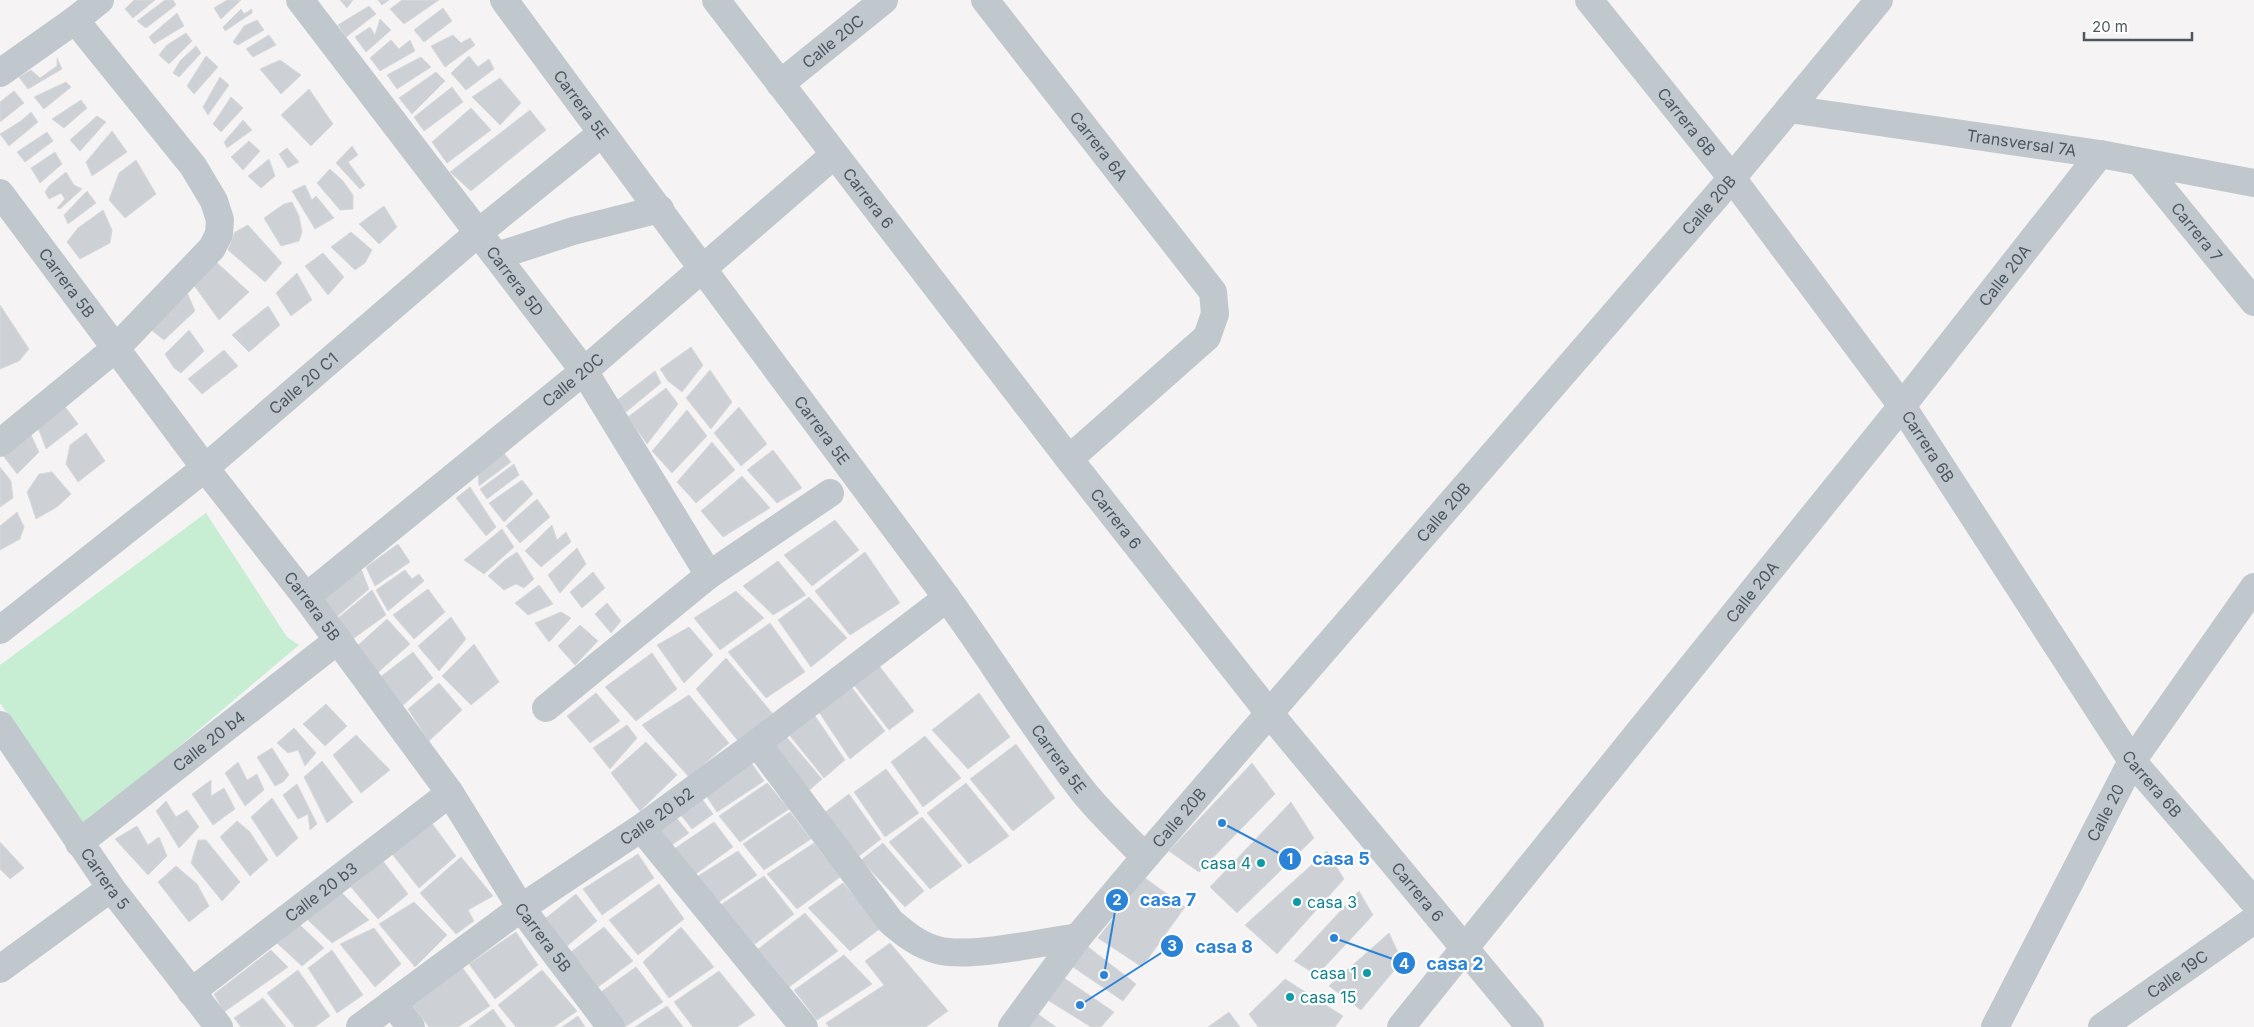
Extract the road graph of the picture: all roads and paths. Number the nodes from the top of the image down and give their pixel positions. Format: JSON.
{"nodes":[{"id":1,"x":100,"y":0,"type":"edge"},
{"id":2,"x":300,"y":0,"type":"edge"},
{"id":3,"x":504,"y":0,"type":"edge"},
{"id":4,"x":716,"y":0,"type":"edge"},
{"id":5,"x":884,"y":0,"type":"edge"},
{"id":6,"x":985,"y":0,"type":"edge"},
{"id":7,"x":1589,"y":0,"type":"edge"},
{"id":8,"x":1879,"y":0,"type":"edge"},
{"id":9,"x":75,"y":20,"type":"junction"},
{"id":10,"x":0,"y":73,"type":"edge"},
{"id":11,"x":780,"y":84,"type":"junction"},
{"id":12,"x":1789,"y":109,"type":"junction"},
{"id":13,"x":602,"y":133,"type":"junction"},
{"id":14,"x":2100,"y":154,"type":"junction"},
{"id":15,"x":834,"y":155,"type":"junction"},
{"id":16,"x":2140,"y":162,"type":"junction"},
{"id":17,"x":1732,"y":178,"type":"junction"},
{"id":18,"x":2254,"y":182,"type":"edge"},
{"id":19,"x":4,"y":205,"type":"edge"},
{"id":20,"x":660,"y":209,"type":"junction"},
{"id":21,"x":478,"y":233,"type":"junction"},
{"id":22,"x":497,"y":256,"type":"junction"},
{"id":23,"x":701,"y":269,"type":"junction"},
{"id":24,"x":2254,"y":302,"type":"edge"},
{"id":25,"x":116,"y":348,"type":"junction"},
{"id":26,"x":584,"y":371,"type":"junction"},
{"id":27,"x":1902,"y":406,"type":"junction"},
{"id":28,"x":0,"y":443,"type":"edge"},
{"id":29,"x":1069,"y":459,"type":"junction"},
{"id":30,"x":205,"y":468,"type":"junction"},
{"id":31,"x":830,"y":493,"type":"dead end"},
{"id":32,"x":709,"y":575,"type":"junction"},
{"id":33,"x":2254,"y":587,"type":"edge"},
{"id":34,"x":306,"y":597,"type":"junction"},
{"id":35,"x":947,"y":598,"type":"junction"},
{"id":36,"x":0,"y":630,"type":"edge"},
{"id":37,"x":338,"y":640,"type":"junction"},
{"id":38,"x":546,"y":708,"type":"dead end"},
{"id":39,"x":1270,"y":714,"type":"junction"},
{"id":40,"x":0,"y":725,"type":"edge"},
{"id":41,"x":757,"y":743,"type":"junction"},
{"id":42,"x":2132,"y":761,"type":"junction"},
{"id":43,"x":450,"y":793,"type":"junction"},
{"id":44,"x":641,"y":828,"type":"junction"},
{"id":45,"x":79,"y":843,"type":"junction"},
{"id":46,"x":1145,"y":857,"type":"junction"},
{"id":47,"x":111,"y":888,"type":"junction"},
{"id":48,"x":2254,"y":902,"type":"edge"},
{"id":49,"x":521,"y":908,"type":"junction"},
{"id":50,"x":2254,"y":920,"type":"edge"},
{"id":51,"x":1078,"y":937,"type":"junction"},
{"id":52,"x":1466,"y":949,"type":"junction"},
{"id":53,"x":0,"y":969,"type":"edge"},
{"id":54,"x":191,"y":992,"type":"junction"},
{"id":55,"x":392,"y":1003,"type":"junction"},
{"id":56,"x":793,"y":1024,"type":"edge"},
{"id":57,"x":219,"y":1027,"type":"edge"},
{"id":58,"x":360,"y":1027,"type":"edge"},
{"id":59,"x":411,"y":1027,"type":"edge"},
{"id":60,"x":611,"y":1027,"type":"edge"},
{"id":61,"x":1012,"y":1027,"type":"edge"},
{"id":62,"x":1401,"y":1027,"type":"edge"},
{"id":63,"x":1530,"y":1027,"type":"edge"},
{"id":64,"x":1995,"y":1027,"type":"edge"},
{"id":65,"x":2102,"y":1027,"type":"edge"}],
"edges":[{"from":1,"to":9,"type":"street"},
{"from":2,"to":21,"type":"street","name":"Carrera 5D"},
{"from":3,"to":13,"type":"street","name":"Carrera 5E"},
{"from":4,"to":11,"type":"street","name":"Carrera 6"},
{"from":5,"to":11,"type":"street","name":"Calle 20C"},
{"from":6,"to":29,"type":"street","name":"Carrera 6A"},
{"from":7,"to":17,"type":"street","name":"Carrera 6B"},
{"from":8,"to":12,"type":"street","name":"Calle 20B"},
{"from":9,"to":10,"type":"street"},
{"from":9,"to":25,"type":"street"},
{"from":11,"to":15,"type":"street","name":"Carrera 6"},
{"from":12,"to":14,"type":"street","name":"Transversal 7A"},
{"from":12,"to":17,"type":"street","name":"Calle 20B"},
{"from":13,"to":20,"type":"street","name":"Carrera 5E"},
{"from":13,"to":21,"type":"street","name":"Calle 20 C1"},
{"from":14,"to":16,"type":"street","name":"Transversal 7A"},
{"from":14,"to":27,"type":"street","name":"Calle 20A"},
{"from":15,"to":23,"type":"street","name":"Calle 20C"},
{"from":15,"to":29,"type":"street","name":"Carrera 6"},
{"from":16,"to":18,"type":"street","name":"Transversal 7A"},
{"from":16,"to":24,"type":"street","name":"Carrera 7"},
{"from":17,"to":27,"type":"street","name":"Carrera 6B"},
{"from":17,"to":39,"type":"street","name":"Calle 20B"},
{"from":19,"to":25,"type":"street","name":"Carrera 5B"},
{"from":20,"to":22,"type":"street"},
{"from":20,"to":23,"type":"street","name":"Carrera 5E"},
{"from":21,"to":22,"type":"street","name":"Carrera 5D"},
{"from":21,"to":30,"type":"street","name":"Calle 20 C1"},
{"from":22,"to":26,"type":"street","name":"Carrera 5D"},
{"from":23,"to":26,"type":"street","name":"Calle 20C"},
{"from":23,"to":35,"type":"street","name":"Carrera 5E"},
{"from":25,"to":28,"type":"street"},
{"from":25,"to":30,"type":"street","name":"Carrera 5B"},
{"from":26,"to":32,"type":"street","name":"Carrera 5D"},
{"from":26,"to":34,"type":"street","name":"Calle 20C"},
{"from":27,"to":42,"type":"street","name":"Carrera 6B"},
{"from":27,"to":52,"type":"street","name":"Calle 20A"},
{"from":29,"to":39,"type":"street","name":"Carrera 6"},
{"from":30,"to":34,"type":"street","name":"Carrera 5B"},
{"from":30,"to":36,"type":"street","name":"Calle 20 C1"},
{"from":31,"to":32,"type":"street"},
{"from":32,"to":38,"type":"street"},
{"from":33,"to":42,"type":"street","name":"Calle 20"},
{"from":34,"to":37,"type":"street","name":"Carrera 5B"},
{"from":35,"to":41,"type":"street","name":"Calle 20 b2"},
{"from":35,"to":46,"type":"street","name":"Carrera 5E"},
{"from":37,"to":43,"type":"street","name":"Carrera 5B"},
{"from":37,"to":45,"type":"street","name":"Calle 20 b4"},
{"from":39,"to":46,"type":"street","name":"Calle 20B"},
{"from":39,"to":52,"type":"street","name":"Carrera 6"},
{"from":40,"to":45,"type":"street","name":"Carrera 5"},
{"from":41,"to":44,"type":"street","name":"Calle 20 b2"},
{"from":41,"to":51,"type":"street"},
{"from":42,"to":48,"type":"street","name":"Carrera 6B"},
{"from":42,"to":64,"type":"street","name":"Calle 20"},
{"from":43,"to":49,"type":"street","name":"Carrera 5B"},
{"from":43,"to":54,"type":"street","name":"Calle 20 b3"},
{"from":44,"to":49,"type":"street","name":"Calle 20 b2"},
{"from":44,"to":56,"type":"street"},
{"from":45,"to":47,"type":"street","name":"Carrera 5"},
{"from":46,"to":51,"type":"street","name":"Calle 20B"},
{"from":47,"to":53,"type":"street"},
{"from":47,"to":54,"type":"street","name":"Carrera 5"},
{"from":49,"to":55,"type":"street","name":"Calle 20 b2"},
{"from":49,"to":60,"type":"street","name":"Carrera 5B"},
{"from":50,"to":65,"type":"street","name":"Calle 19C"},
{"from":51,"to":61,"type":"street","name":"Calle 20B"},
{"from":52,"to":62,"type":"street","name":"Calle 20A"},
{"from":52,"to":63,"type":"street","name":"Carrera 6"},
{"from":54,"to":57,"type":"street","name":"Carrera 5"},
{"from":55,"to":58,"type":"street","name":"Calle 20 b2"},
{"from":55,"to":59,"type":"street"}]}
